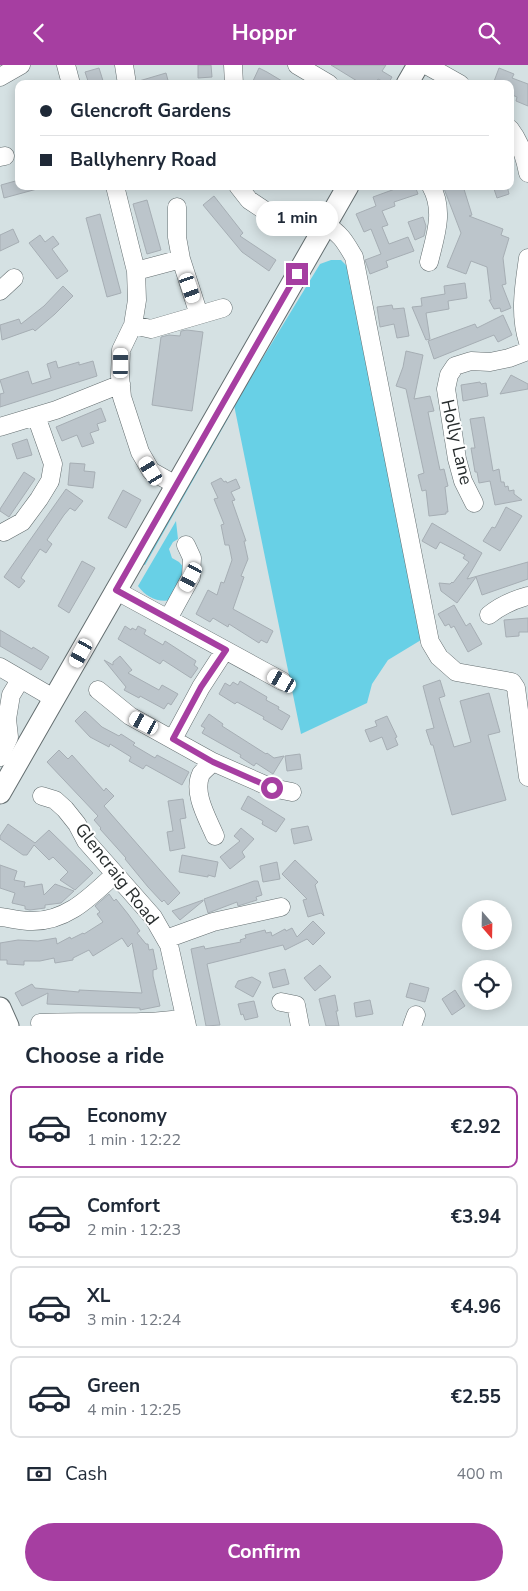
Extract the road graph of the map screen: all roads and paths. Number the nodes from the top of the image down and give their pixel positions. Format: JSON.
{"nodes":[{"id":1,"x":21,"y":65,"type":"edge"},
{"id":2,"x":66,"y":65,"type":"edge"},
{"id":3,"x":124,"y":65,"type":"edge"},
{"id":4,"x":233,"y":65,"type":"edge"},
{"id":5,"x":297,"y":65,"type":"edge"},
{"id":6,"x":418,"y":65,"type":"edge"},
{"id":7,"x":426,"y":65,"type":"edge"},
{"id":8,"x":0,"y":77,"type":"edge"},
{"id":9,"x":70,"y":80,"type":"edge"},
{"id":10,"x":126,"y":80,"type":"edge"},
{"id":11,"x":234,"y":80,"type":"edge"},
{"id":12,"x":322,"y":80,"type":"edge"},
{"id":13,"x":409,"y":80,"type":"edge"},
{"id":14,"x":452,"y":80,"type":"edge"},
{"id":15,"x":514,"y":135,"type":"edge"},
{"id":16,"x":528,"y":173,"type":"edge"},
{"id":17,"x":116,"y":190,"type":"edge"},
{"id":18,"x":241,"y":190,"type":"edge"},
{"id":19,"x":346,"y":190,"type":"edge"},
{"id":20,"x":433,"y":190,"type":"edge"},
{"id":21,"x":177,"y":207,"type":"dead end"},
{"id":22,"x":279,"y":220,"type":"dead end"},
{"id":23,"x":326,"y":225,"type":"junction"},
{"id":24,"x":528,"y":258,"type":"edge"},
{"id":25,"x":181,"y":259,"type":"junction"},
{"id":26,"x":429,"y":262,"type":"dead end"},
{"id":27,"x":136,"y":271,"type":"junction"},
{"id":28,"x":14,"y":278,"type":"dead end"},
{"id":29,"x":0,"y":291,"type":"edge"},
{"id":30,"x":222,"y":308,"type":"dead end"},
{"id":31,"x":525,"y":308,"type":"edge"},
{"id":32,"x":199,"y":315,"type":"junction"},
{"id":33,"x":133,"y":325,"type":"junction"},
{"id":34,"x":528,"y":342,"type":"edge"},
{"id":35,"x":528,"y":351,"type":"edge"},
{"id":36,"x":121,"y":384,"type":"junction"},
{"id":37,"x":36,"y":417,"type":"junction"},
{"id":38,"x":0,"y":427,"type":"edge"},
{"id":39,"x":176,"y":485,"type":"junction"},
{"id":40,"x":474,"y":503,"type":"dead end"},
{"id":41,"x":4,"y":532,"type":"dead end"},
{"id":42,"x":186,"y":545,"type":"dead end"},
{"id":43,"x":116,"y":590,"type":"junction"},
{"id":44,"x":528,"y":596,"type":"edge"},
{"id":45,"x":489,"y":615,"type":"dead end"},
{"id":46,"x":168,"y":619,"type":"junction"},
{"id":47,"x":226,"y":650,"type":"junction"},
{"id":48,"x":0,"y":667,"type":"edge"},
{"id":49,"x":20,"y":680,"type":"junction"},
{"id":50,"x":282,"y":681,"type":"dead end"},
{"id":51,"x":98,"y":691,"type":"dead end"},
{"id":52,"x":55,"y":699,"type":"junction"},
{"id":53,"x":173,"y":739,"type":"junction"},
{"id":54,"x":0,"y":757,"type":"edge"},
{"id":55,"x":213,"y":762,"type":"junction"},
{"id":56,"x":528,"y":777,"type":"edge"},
{"id":57,"x":292,"y":792,"type":"dead end"},
{"id":58,"x":0,"y":793,"type":"edge"},
{"id":59,"x":42,"y":796,"type":"dead end"},
{"id":60,"x":215,"y":836,"type":"dead end"},
{"id":61,"x":115,"y":873,"type":"junction"},
{"id":62,"x":281,"y":907,"type":"dead end"},
{"id":63,"x":0,"y":917,"type":"edge"},
{"id":64,"x":166,"y":939,"type":"junction"},
{"id":65,"x":281,"y":1002,"type":"dead end"},
{"id":66,"x":0,"y":1008,"type":"edge"},
{"id":67,"x":186,"y":1022,"type":"edge"},
{"id":68,"x":40,"y":1023,"type":"dead end"},
{"id":69,"x":99,"y":1025,"type":"edge"},
{"id":70,"x":8,"y":1026,"type":"edge"},
{"id":71,"x":300,"y":1026,"type":"edge"}],
"edges":[{"from":1,"to":8,"type":"street"},
{"from":2,"to":9,"type":"street"},
{"from":3,"to":10,"type":"street"},
{"from":4,"to":11,"type":"street"},
{"from":5,"to":12,"type":"street"},
{"from":6,"to":13,"type":"main road"},
{"from":7,"to":14,"type":"street"},
{"from":15,"to":16,"type":"street"},
{"from":17,"to":27,"type":"street"},
{"from":18,"to":22,"type":"street"},
{"from":19,"to":23,"type":"main road"},
{"from":20,"to":26,"type":"street"},
{"from":21,"to":25,"type":"street"},
{"from":23,"to":39,"type":"main road"},
{"from":23,"to":56,"type":"street"},
{"from":24,"to":31,"type":"street"},
{"from":25,"to":27,"type":"street"},
{"from":25,"to":32,"type":"street"},
{"from":27,"to":33,"type":"street"},
{"from":28,"to":29,"type":"street"},
{"from":30,"to":32,"type":"street"},
{"from":31,"to":34,"type":"street"},
{"from":32,"to":33,"type":"street"},
{"from":33,"to":36,"type":"street"},
{"from":35,"to":40,"type":"street","name":"Holly Lane"},
{"from":36,"to":37,"type":"street"},
{"from":36,"to":39,"type":"street"},
{"from":37,"to":38,"type":"street"},
{"from":37,"to":41,"type":"street"},
{"from":39,"to":43,"type":"main road"},
{"from":42,"to":46,"type":"street"},
{"from":43,"to":46,"type":"street"},
{"from":43,"to":52,"type":"main road"},
{"from":44,"to":45,"type":"street"},
{"from":46,"to":47,"type":"street"},
{"from":47,"to":50,"type":"street"},
{"from":47,"to":53,"type":"street"},
{"from":48,"to":49,"type":"street"},
{"from":49,"to":52,"type":"street"},
{"from":49,"to":54,"type":"street"},
{"from":51,"to":53,"type":"street"},
{"from":52,"to":58,"type":"main road"},
{"from":53,"to":55,"type":"street"},
{"from":55,"to":57,"type":"street"},
{"from":55,"to":60,"type":"street"},
{"from":59,"to":61,"type":"street","name":"Glencraig Road"},
{"from":61,"to":63,"type":"street"},
{"from":61,"to":64,"type":"street","name":"Glencraig Road"},
{"from":62,"to":64,"type":"street"},
{"from":64,"to":67,"type":"street","name":"Glencraig Road"},
{"from":65,"to":71,"type":"street"},
{"from":66,"to":70,"type":"main road"},
{"from":67,"to":69,"type":"street"},
{"from":68,"to":69,"type":"street"}]}
